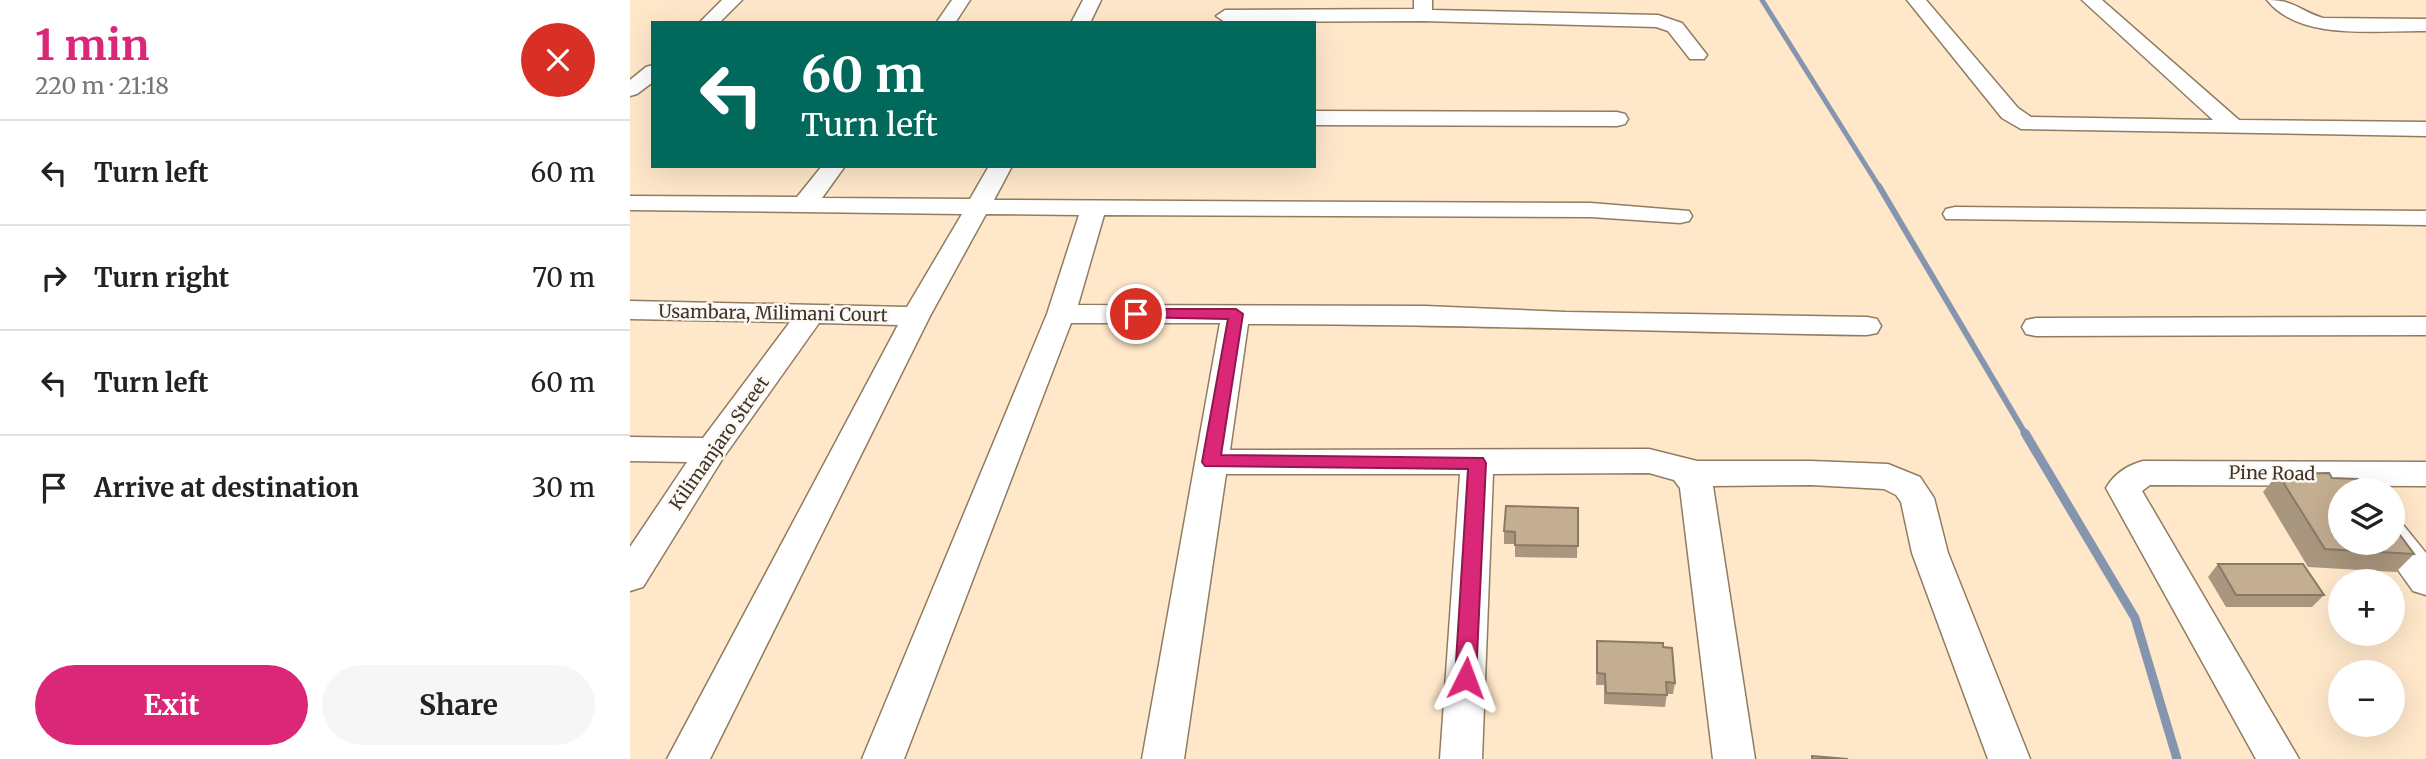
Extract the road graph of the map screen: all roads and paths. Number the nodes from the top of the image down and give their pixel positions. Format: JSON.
{"nodes":[{"id":1,"x":733,"y":0,"type":"edge"},
{"id":2,"x":961,"y":0,"type":"edge"},
{"id":3,"x":1092,"y":0,"type":"edge"},
{"id":4,"x":1916,"y":0,"type":"edge"},
{"id":5,"x":2091,"y":0,"type":"edge"},
{"id":6,"x":2276,"y":0,"type":"edge"},
{"id":7,"x":1678,"y":6,"type":"dead end"},
{"id":8,"x":1423,"y":8,"type":"edge"},
{"id":9,"x":1226,"y":13,"type":"edge"},
{"id":10,"x":1658,"y":20,"type":"junction"},
{"id":11,"x":710,"y":21,"type":"edge"},
{"id":12,"x":945,"y":21,"type":"edge"},
{"id":13,"x":1081,"y":21,"type":"edge"},
{"id":14,"x":2426,"y":25,"type":"edge"},
{"id":15,"x":1697,"y":55,"type":"dead end"},
{"id":16,"x":651,"y":73,"type":"edge"},
{"id":17,"x":630,"y":90,"type":"edge"},
{"id":18,"x":1316,"y":118,"type":"edge"},
{"id":19,"x":1617,"y":119,"type":"dead end"},
{"id":20,"x":2234,"y":127,"type":"junction"},
{"id":21,"x":2426,"y":129,"type":"edge"},
{"id":22,"x":832,"y":168,"type":"edge"},
{"id":23,"x":1000,"y":168,"type":"edge"},
{"id":24,"x":630,"y":203,"type":"edge"},
{"id":25,"x":805,"y":203,"type":"junction"},
{"id":26,"x":978,"y":207,"type":"junction"},
{"id":27,"x":1094,"y":208,"type":"junction"},
{"id":28,"x":1955,"y":214,"type":"dead end"},
{"id":29,"x":1680,"y":216,"type":"dead end"},
{"id":30,"x":2426,"y":218,"type":"edge"},
{"id":31,"x":630,"y":310,"type":"edge"},
{"id":32,"x":812,"y":312,"type":"junction"},
{"id":33,"x":1061,"y":314,"type":"junction"},
{"id":34,"x":1236,"y":314,"type":"junction"},
{"id":35,"x":916,"y":316,"type":"junction"},
{"id":36,"x":1867,"y":326,"type":"dead end"},
{"id":37,"x":2426,"y":326,"type":"edge"},
{"id":38,"x":2036,"y":327,"type":"dead end"},
{"id":39,"x":630,"y":449,"type":"edge"},
{"id":40,"x":712,"y":450,"type":"junction"},
{"id":41,"x":1211,"y":462,"type":"junction"},
{"id":42,"x":1477,"y":463,"type":"junction"},
{"id":43,"x":1688,"y":474,"type":"junction"},
{"id":44,"x":2426,"y":474,"type":"edge"},
{"id":45,"x":2388,"y":478,"type":"edge"},
{"id":46,"x":2328,"y":481,"type":"edge"},
{"id":47,"x":2405,"y":553,"type":"edge"},
{"id":48,"x":630,"y":576,"type":"edge"},
{"id":49,"x":2426,"y":580,"type":"edge"},
{"id":50,"x":688,"y":759,"type":"edge"},
{"id":51,"x":883,"y":759,"type":"edge"},
{"id":52,"x":1163,"y":759,"type":"edge"},
{"id":53,"x":1461,"y":759,"type":"edge"},
{"id":54,"x":1734,"y":759,"type":"edge"},
{"id":55,"x":2009,"y":759,"type":"edge"},
{"id":56,"x":2278,"y":759,"type":"edge"}],
"edges":[{"from":1,"to":11,"type":"street"},
{"from":2,"to":12,"type":"street"},
{"from":3,"to":13,"type":"street"},
{"from":4,"to":20,"type":"street"},
{"from":5,"to":20,"type":"street"},
{"from":6,"to":14,"type":"street"},
{"from":7,"to":10,"type":"street"},
{"from":8,"to":9,"type":"street"},
{"from":8,"to":10,"type":"street"},
{"from":10,"to":15,"type":"street"},
{"from":16,"to":17,"type":"street"},
{"from":18,"to":19,"type":"street"},
{"from":20,"to":21,"type":"street"},
{"from":22,"to":25,"type":"street"},
{"from":23,"to":26,"type":"street"},
{"from":24,"to":25,"type":"street"},
{"from":25,"to":26,"type":"street"},
{"from":26,"to":27,"type":"street"},
{"from":26,"to":35,"type":"street"},
{"from":27,"to":29,"type":"street"},
{"from":27,"to":33,"type":"street"},
{"from":28,"to":30,"type":"street"},
{"from":31,"to":32,"type":"street","name":"Usambara, Milimani Court"},
{"from":32,"to":35,"type":"street","name":"Usambara, Milimani Court"},
{"from":32,"to":40,"type":"street","name":"Kilimanjaro Street"},
{"from":33,"to":34,"type":"street"},
{"from":33,"to":51,"type":"street"},
{"from":34,"to":36,"type":"street"},
{"from":34,"to":41,"type":"street"},
{"from":35,"to":50,"type":"street"},
{"from":37,"to":38,"type":"street"},
{"from":39,"to":40,"type":"street"},
{"from":40,"to":48,"type":"street","name":"Kilimanjaro Street"},
{"from":41,"to":42,"type":"street"},
{"from":41,"to":52,"type":"street"},
{"from":42,"to":43,"type":"street"},
{"from":42,"to":53,"type":"street"},
{"from":43,"to":54,"type":"street"},
{"from":43,"to":55,"type":"street"},
{"from":44,"to":45,"type":"street","name":"Pine Road"},
{"from":46,"to":56,"type":"street","name":"Pine Road"},
{"from":47,"to":49,"type":"street"}]}
